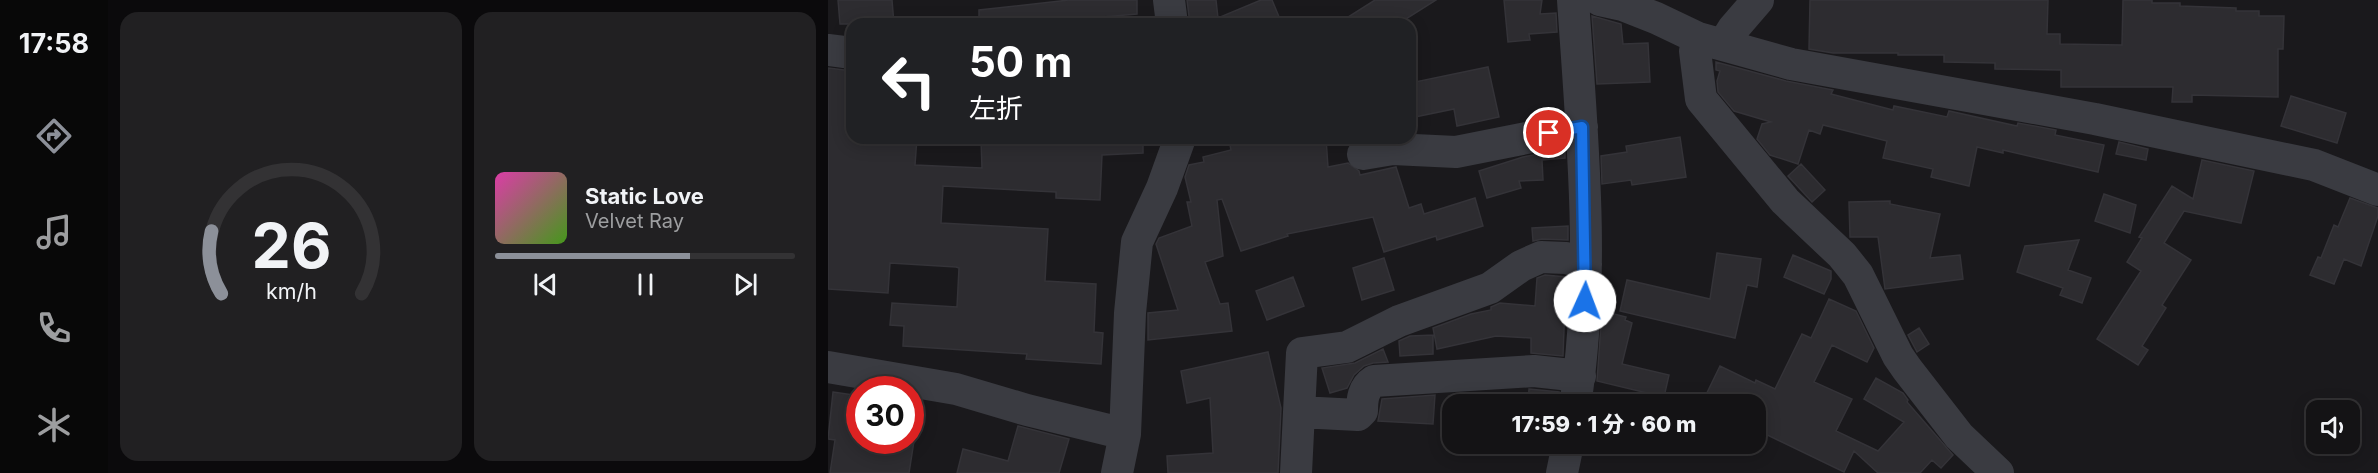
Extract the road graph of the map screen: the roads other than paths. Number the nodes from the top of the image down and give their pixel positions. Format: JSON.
{"nodes":[{"id":1,"x":1169,"y":0,"type":"edge"},
{"id":2,"x":1573,"y":0,"type":"edge"},
{"id":3,"x":1600,"y":0,"type":"edge"},
{"id":4,"x":1758,"y":0,"type":"edge"},
{"id":5,"x":1171,"y":18,"type":"edge"},
{"id":6,"x":1710,"y":41,"type":"junction"},
{"id":7,"x":828,"y":50,"type":"edge"},
{"id":8,"x":846,"y":52,"type":"edge"},
{"id":9,"x":1582,"y":127,"type":"junction"},
{"id":10,"x":1178,"y":144,"type":"edge"},
{"id":11,"x":1363,"y":154,"type":"dead end"},
{"id":12,"x":2378,"y":190,"type":"edge"},
{"id":13,"x":1586,"y":264,"type":"junction"},
{"id":14,"x":828,"y":367,"type":"edge"},
{"id":15,"x":1578,"y":391,"type":"edge"},
{"id":16,"x":1299,"y":412,"type":"junction"},
{"id":17,"x":1125,"y":434,"type":"junction"},
{"id":18,"x":1566,"y":454,"type":"edge"},
{"id":19,"x":1117,"y":473,"type":"edge"},
{"id":20,"x":1296,"y":473,"type":"edge"},
{"id":21,"x":1562,"y":473,"type":"edge"},
{"id":22,"x":1998,"y":473,"type":"edge"}],
"edges":[{"from":1,"to":5,"type":"street"},
{"from":2,"to":9,"type":"street"},
{"from":3,"to":6,"type":"street"},
{"from":4,"to":6,"type":"street"},
{"from":6,"to":12,"type":"street"},
{"from":6,"to":22,"type":"street"},
{"from":7,"to":8,"type":"street"},
{"from":9,"to":11,"type":"street"},
{"from":9,"to":13,"type":"street"},
{"from":10,"to":17,"type":"street"},
{"from":13,"to":15,"type":"street"},
{"from":13,"to":16,"type":"street"},
{"from":14,"to":17,"type":"street"},
{"from":15,"to":16,"type":"street"},
{"from":16,"to":20,"type":"street"},
{"from":17,"to":19,"type":"street"},
{"from":18,"to":21,"type":"street"}]}
